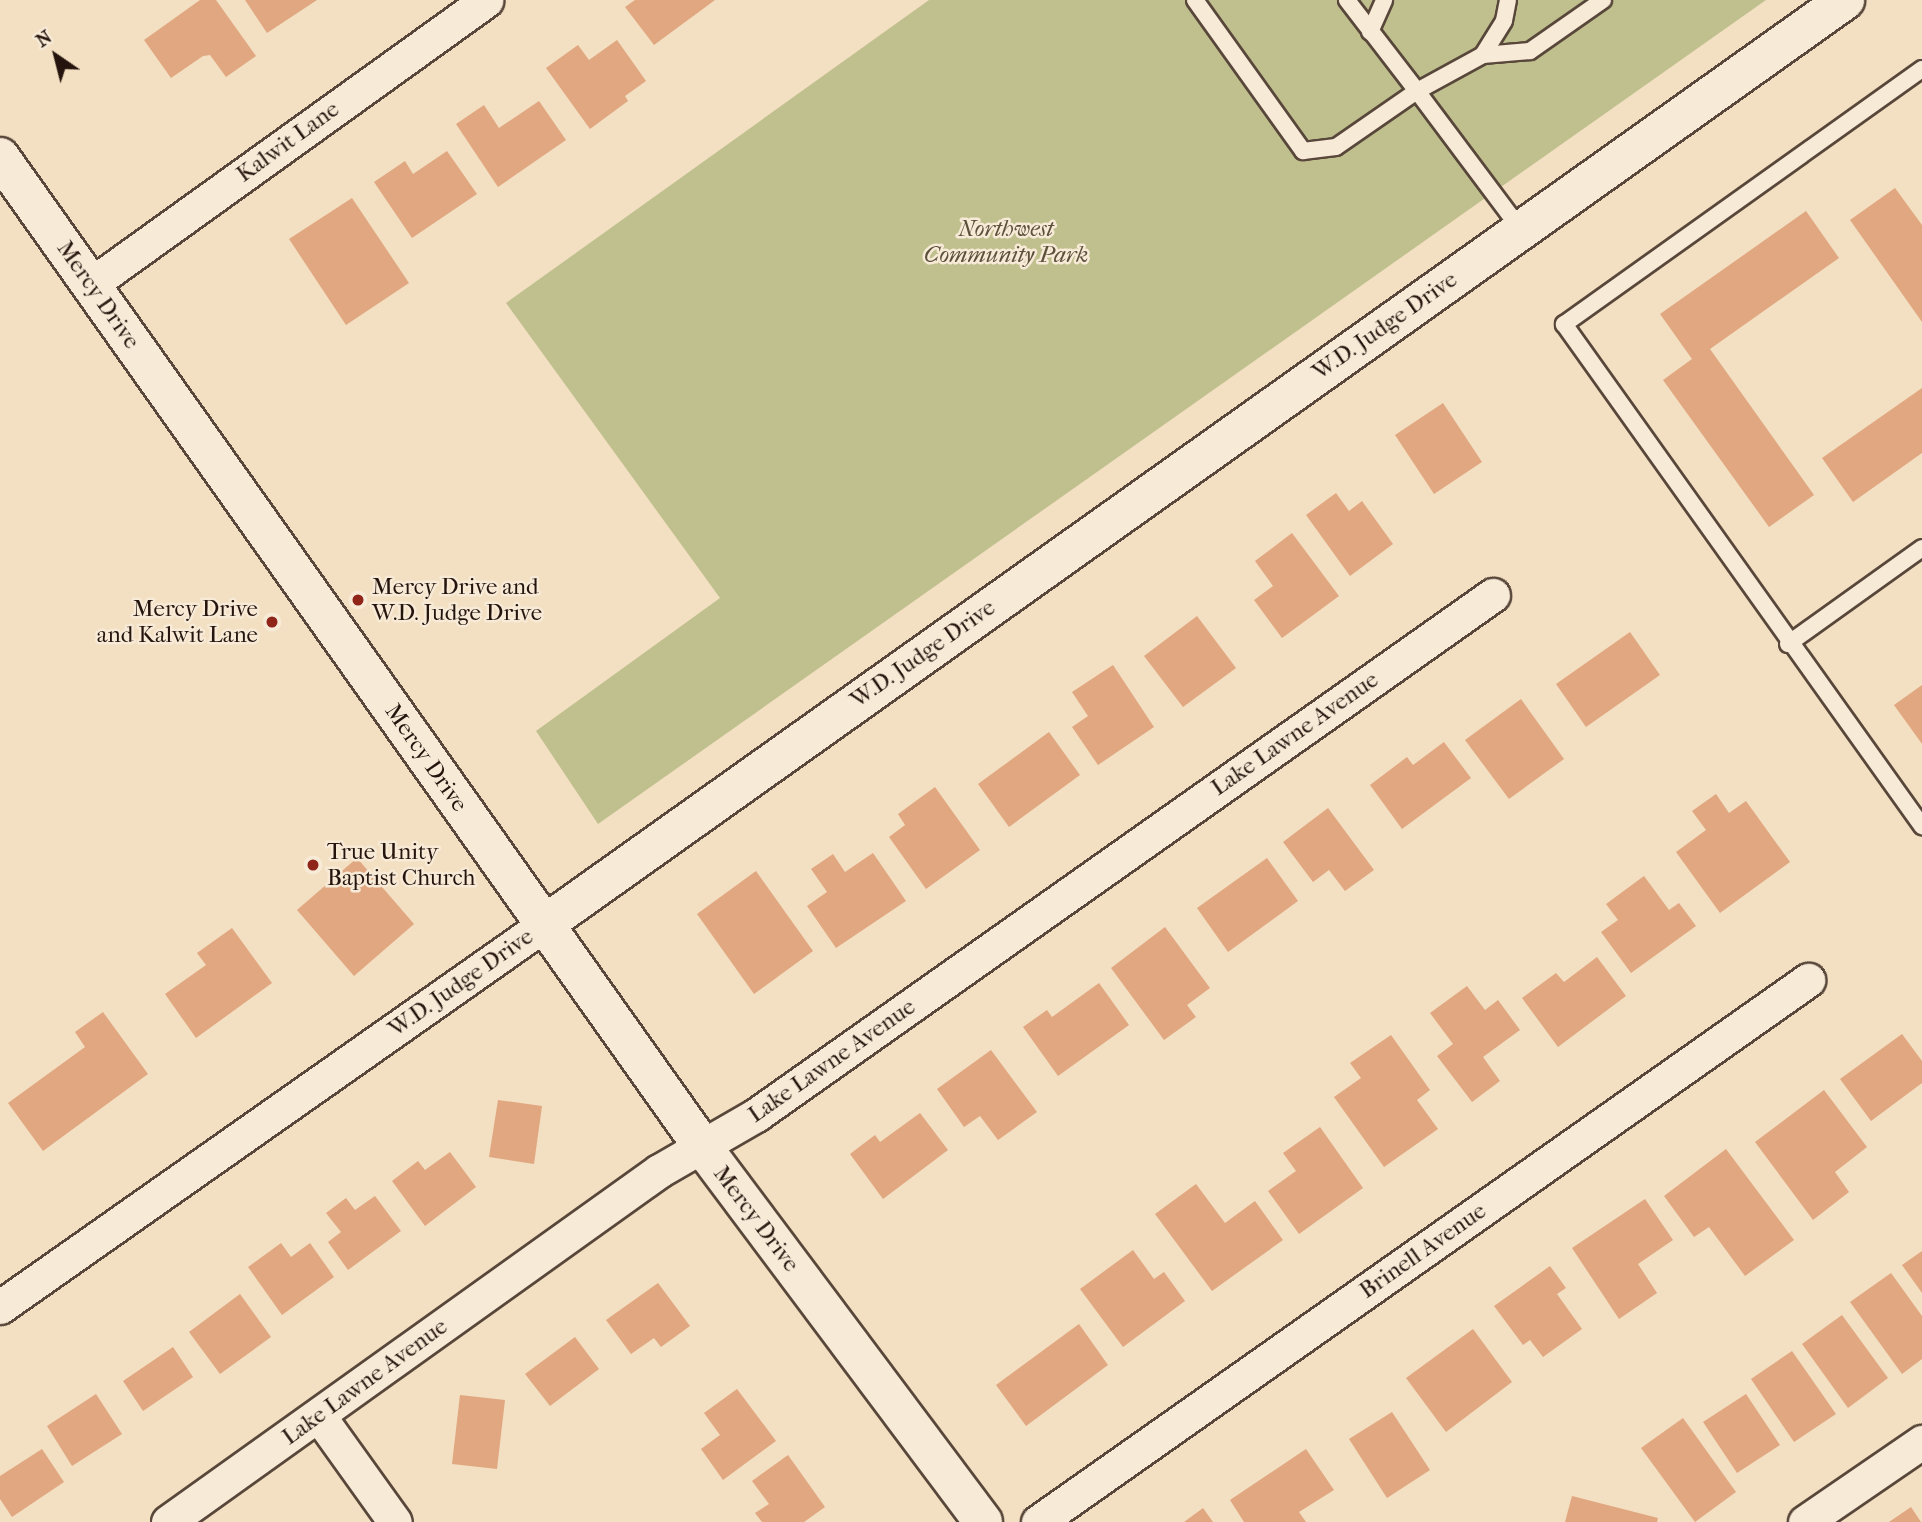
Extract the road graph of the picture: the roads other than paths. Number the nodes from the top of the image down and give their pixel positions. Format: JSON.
{"nodes":[{"id":1,"x":486,"y":0,"type":"edge"},
{"id":2,"x":1195,"y":0,"type":"edge"},
{"id":3,"x":1347,"y":0,"type":"edge"},
{"id":4,"x":1384,"y":0,"type":"edge"},
{"id":5,"x":1508,"y":0,"type":"edge"},
{"id":6,"x":1603,"y":0,"type":"edge"},
{"id":7,"x":1845,"y":0,"type":"edge"},
{"id":8,"x":1370,"y":32,"type":"junction"},
{"id":9,"x":1483,"y":55,"type":"junction"},
{"id":10,"x":1921,"y":70,"type":"edge"},
{"id":11,"x":1417,"y":91,"type":"junction"},
{"id":12,"x":4,"y":171,"type":"edge"},
{"id":13,"x":1521,"y":230,"type":"junction"},
{"id":14,"x":90,"y":285,"type":"junction"},
{"id":15,"x":1922,"y":548,"type":"edge"},
{"id":16,"x":1493,"y":595,"type":"dead end"},
{"id":17,"x":1788,"y":644,"type":"junction"},
{"id":18,"x":1922,"y":826,"type":"edge"},
{"id":19,"x":545,"y":924,"type":"junction"},
{"id":20,"x":1808,"y":980,"type":"dead end"},
{"id":21,"x":702,"y":1146,"type":"junction"},
{"id":22,"x":0,"y":1307,"type":"edge"},
{"id":23,"x":319,"y":1416,"type":"junction"},
{"id":24,"x":1922,"y":1442,"type":"edge"},
{"id":25,"x":168,"y":1522,"type":"edge"},
{"id":26,"x":395,"y":1522,"type":"edge"},
{"id":27,"x":983,"y":1522,"type":"edge"},
{"id":28,"x":1038,"y":1522,"type":"edge"},
{"id":29,"x":1805,"y":1522,"type":"edge"}],
"edges":[{"from":1,"to":14,"type":"street","name":"Kalwit Lane"},
{"from":2,"to":11,"type":"lane"},
{"from":3,"to":8,"type":"lane"},
{"from":4,"to":8,"type":"lane"},
{"from":5,"to":9,"type":"lane"},
{"from":6,"to":9,"type":"lane"},
{"from":7,"to":13,"type":"street","name":"W.D. Judge Drive"},
{"from":8,"to":11,"type":"lane"},
{"from":9,"to":11,"type":"lane"},
{"from":10,"to":17,"type":"lane"},
{"from":11,"to":13,"type":"lane"},
{"from":12,"to":14,"type":"street","name":"Mercy Drive"},
{"from":13,"to":19,"type":"street","name":"W.D. Judge Drive"},
{"from":14,"to":19,"type":"street","name":"Mercy Drive"},
{"from":15,"to":17,"type":"lane"},
{"from":16,"to":21,"type":"street","name":"Lake Lawne Avenue"},
{"from":17,"to":18,"type":"lane"},
{"from":19,"to":21,"type":"street","name":"Mercy Drive"},
{"from":19,"to":22,"type":"street","name":"W.D. Judge Drive"},
{"from":20,"to":28,"type":"street","name":"Brinell Avenue"},
{"from":21,"to":23,"type":"street","name":"Lake Lawne Avenue"},
{"from":21,"to":27,"type":"street","name":"Mercy Drive"},
{"from":23,"to":25,"type":"street","name":"Lake Lawne Avenue"},
{"from":23,"to":26,"type":"street"},
{"from":24,"to":29,"type":"street"}]}
